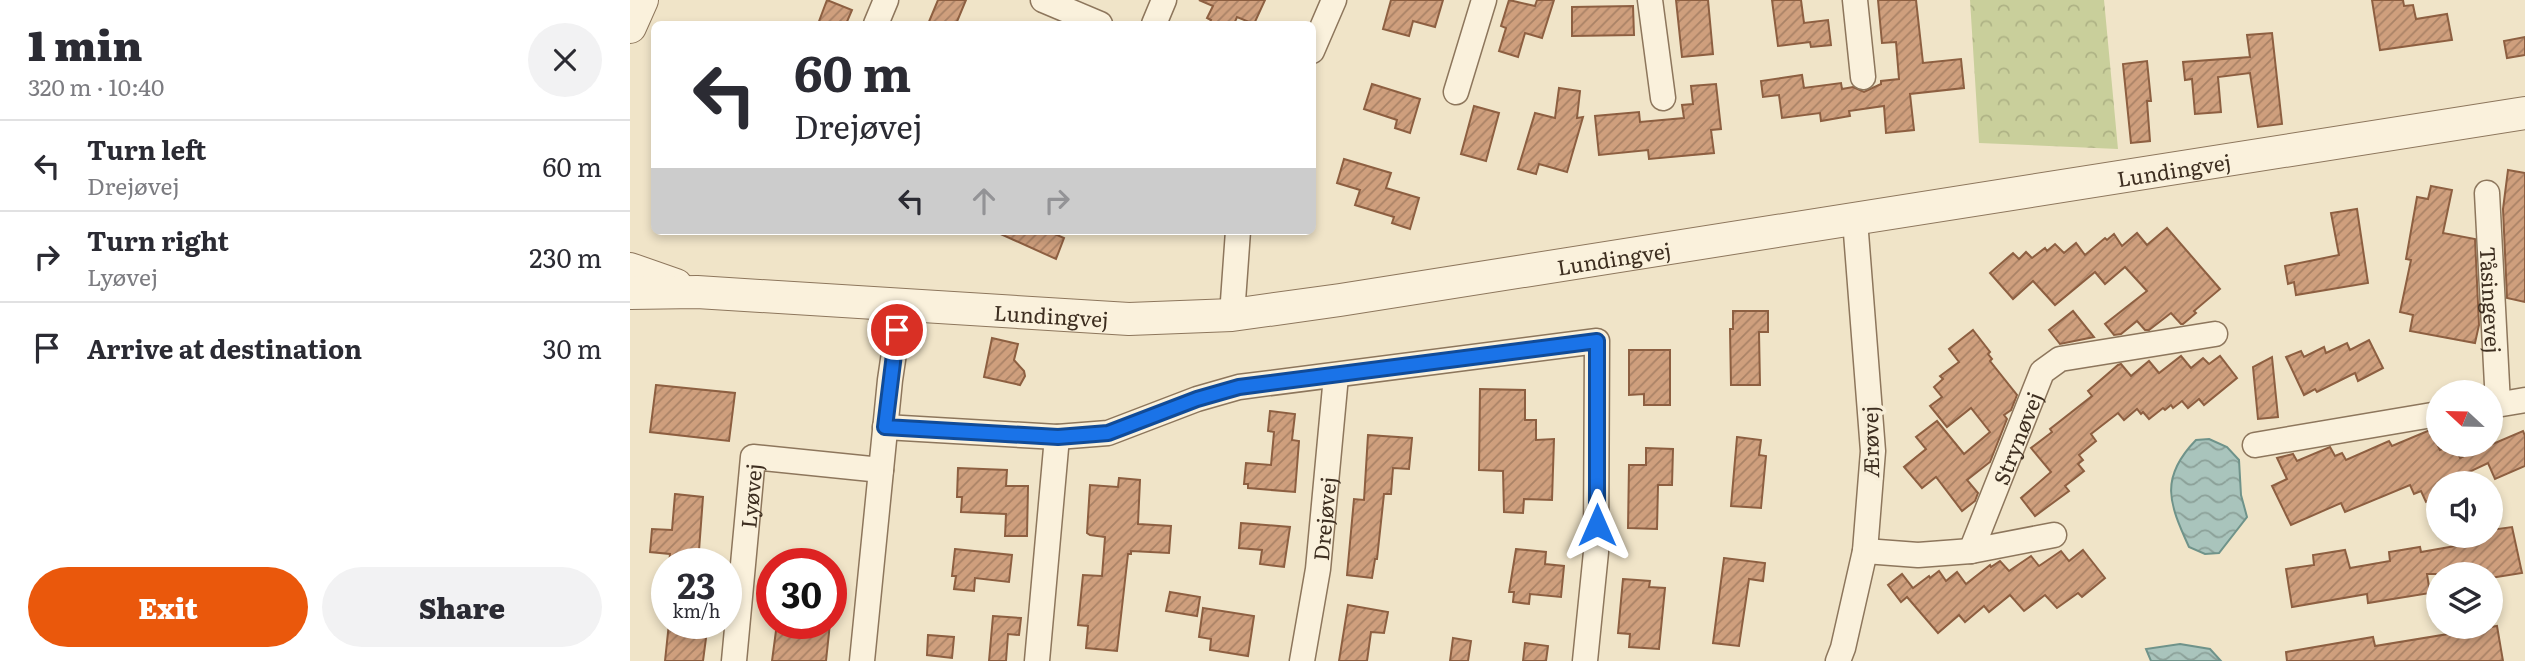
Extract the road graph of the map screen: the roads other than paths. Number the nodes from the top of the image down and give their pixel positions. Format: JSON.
{"nodes":[{"id":1,"x":642,"y":0,"type":"edge"},
{"id":2,"x":886,"y":0,"type":"edge"},
{"id":3,"x":1043,"y":0,"type":"edge"},
{"id":4,"x":1164,"y":0,"type":"edge"},
{"id":5,"x":1335,"y":0,"type":"edge"},
{"id":6,"x":1484,"y":0,"type":"edge"},
{"id":7,"x":1650,"y":0,"type":"edge"},
{"id":8,"x":1854,"y":0,"type":"edge"},
{"id":9,"x":877,"y":21,"type":"edge"},
{"id":10,"x":1093,"y":21,"type":"edge"},
{"id":11,"x":1155,"y":21,"type":"edge"},
{"id":12,"x":630,"y":27,"type":"edge"},
{"id":13,"x":1316,"y":42,"type":"edge"},
{"id":14,"x":1863,"y":77,"type":"dead end"},
{"id":15,"x":1456,"y":92,"type":"dead end"},
{"id":16,"x":1663,"y":98,"type":"dead end"},
{"id":17,"x":2525,"y":113,"type":"edge"},
{"id":18,"x":2487,"y":194,"type":"dead end"},
{"id":19,"x":1855,"y":220,"type":"junction"},
{"id":20,"x":1238,"y":235,"type":"edge"},
{"id":21,"x":630,"y":269,"type":"edge"},
{"id":22,"x":697,"y":292,"type":"junction"},
{"id":23,"x":630,"y":293,"type":"edge"},
{"id":24,"x":901,"y":306,"type":"junction"},
{"id":25,"x":1232,"y":315,"type":"junction"},
{"id":26,"x":2215,"y":334,"type":"dead end"},
{"id":27,"x":1336,"y":376,"type":"junction"},
{"id":28,"x":2493,"y":380,"type":"edge"},
{"id":29,"x":2525,"y":400,"type":"edge"},
{"id":30,"x":2503,"y":404,"type":"edge"},
{"id":31,"x":2426,"y":416,"type":"edge"},
{"id":32,"x":885,"y":427,"type":"junction"},
{"id":33,"x":1058,"y":437,"type":"junction"},
{"id":34,"x":2255,"y":444,"type":"dead end"},
{"id":35,"x":881,"y":470,"type":"junction"},
{"id":36,"x":2054,"y":536,"type":"dead end"},
{"id":37,"x":1865,"y":551,"type":"junction"},
{"id":38,"x":1971,"y":551,"type":"junction"},
{"id":39,"x":734,"y":661,"type":"edge"},
{"id":40,"x":863,"y":661,"type":"edge"},
{"id":41,"x":1037,"y":661,"type":"edge"},
{"id":42,"x":1302,"y":661,"type":"edge"},
{"id":43,"x":1585,"y":661,"type":"edge"},
{"id":44,"x":1838,"y":661,"type":"edge"}],
"edges":[{"from":1,"to":12,"type":"street"},
{"from":2,"to":9,"type":"street"},
{"from":3,"to":10,"type":"street"},
{"from":4,"to":11,"type":"street"},
{"from":5,"to":13,"type":"street"},
{"from":6,"to":15,"type":"street"},
{"from":7,"to":16,"type":"street"},
{"from":8,"to":14,"type":"street"},
{"from":17,"to":19,"type":"street","name":"Lundingvej"},
{"from":18,"to":28,"type":"street","name":"Tåsingevej"},
{"from":19,"to":25,"type":"street","name":"Lundingvej"},
{"from":19,"to":37,"type":"street","name":"Ærøvej"},
{"from":20,"to":25,"type":"street"},
{"from":21,"to":22,"type":"street","name":"Lundingvej"},
{"from":22,"to":23,"type":"street","name":"Lundingvej"},
{"from":22,"to":24,"type":"street","name":"Lundingvej"},
{"from":24,"to":25,"type":"street","name":"Lundingvej"},
{"from":24,"to":32,"type":"street"},
{"from":26,"to":38,"type":"street","name":"Strynøvej"},
{"from":27,"to":33,"type":"street"},
{"from":27,"to":42,"type":"street","name":"Drejøvej"},
{"from":27,"to":43,"type":"street"},
{"from":29,"to":30,"type":"street","name":"Tåsingevej"},
{"from":31,"to":34,"type":"street"},
{"from":32,"to":33,"type":"street"},
{"from":32,"to":35,"type":"street"},
{"from":33,"to":41,"type":"street"},
{"from":35,"to":39,"type":"street","name":"Lyøvej"},
{"from":35,"to":40,"type":"street"},
{"from":36,"to":38,"type":"street"},
{"from":37,"to":38,"type":"street"},
{"from":37,"to":44,"type":"street","name":"Ærøvej"}]}
